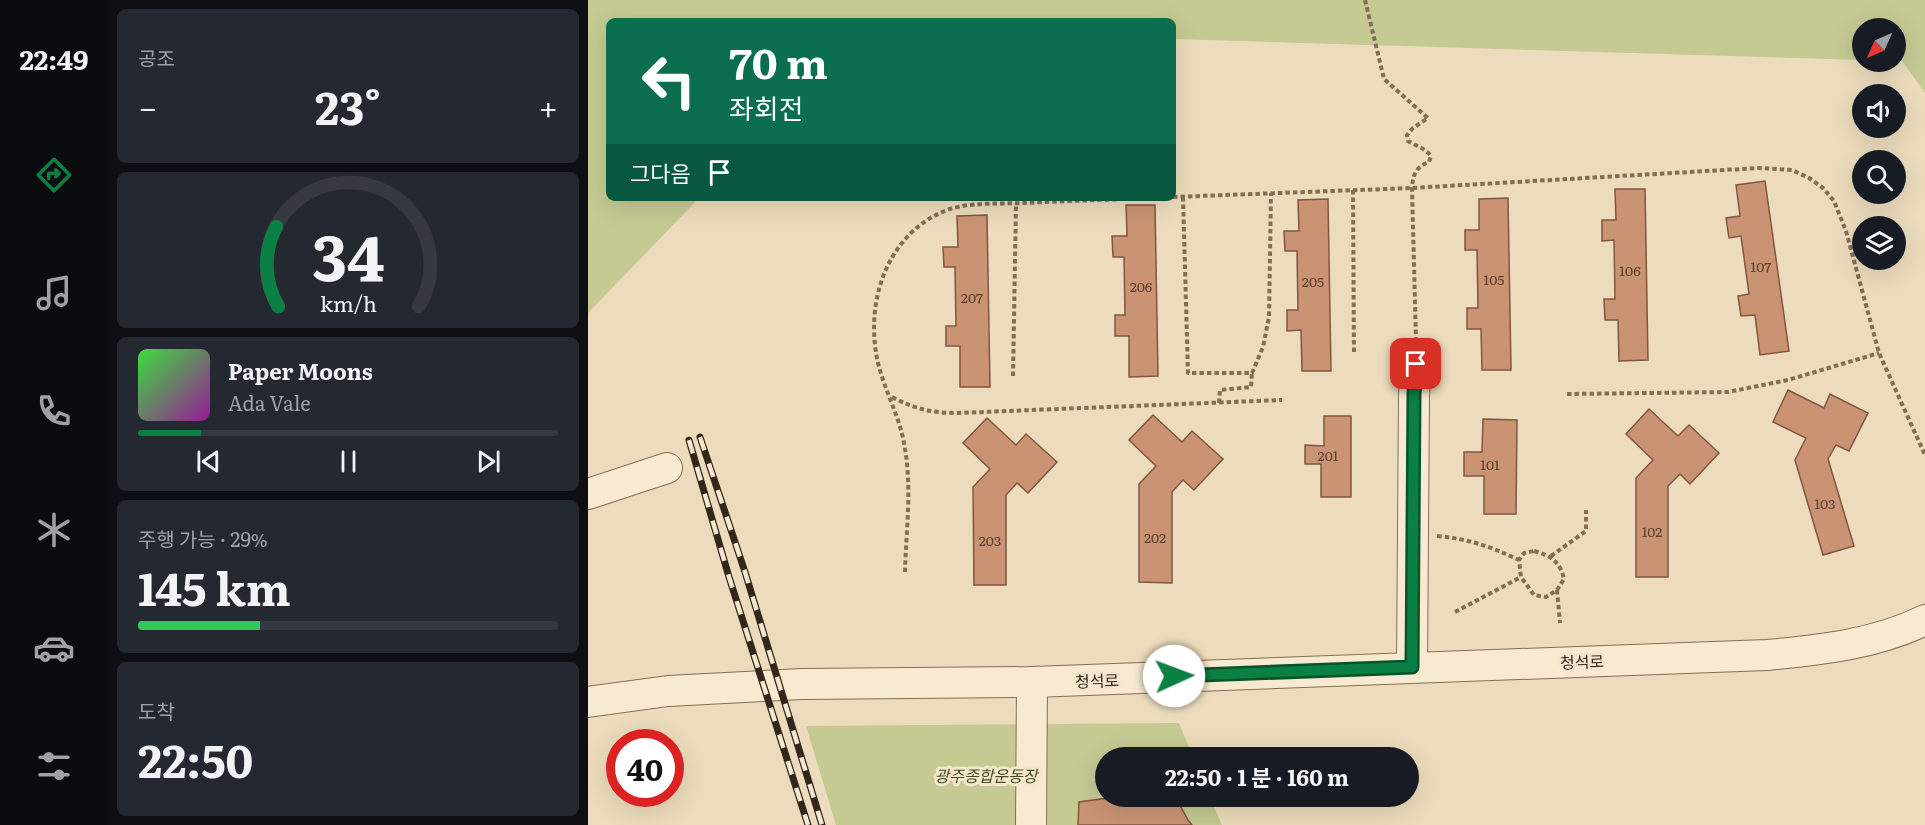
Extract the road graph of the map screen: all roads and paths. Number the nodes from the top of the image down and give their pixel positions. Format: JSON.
{"nodes":[{"id":1,"x":1365,"y":0,"type":"edge"},
{"id":2,"x":1412,"y":188,"type":"junction"},
{"id":3,"x":1353,"y":190,"type":"junction"},
{"id":4,"x":1271,"y":193,"type":"junction"},
{"id":5,"x":1183,"y":196,"type":"junction"},
{"id":6,"x":1176,"y":197,"type":"edge"},
{"id":7,"x":1068,"y":201,"type":"edge"},
{"id":8,"x":1016,"y":203,"type":"junction"},
{"id":9,"x":1354,"y":353,"type":"dead end"},
{"id":10,"x":1879,"y":353,"type":"junction"},
{"id":11,"x":1416,"y":364,"type":"joint"},
{"id":12,"x":1252,"y":373,"type":"junction"},
{"id":13,"x":1013,"y":376,"type":"dead end"},
{"id":14,"x":1567,"y":394,"type":"dead end"},
{"id":15,"x":891,"y":397,"type":"junction"},
{"id":16,"x":1282,"y":400,"type":"dead end"},
{"id":17,"x":1219,"y":403,"type":"junction"},
{"id":18,"x":1925,"y":454,"type":"edge"},
{"id":19,"x":667,"y":468,"type":"dead end"},
{"id":20,"x":588,"y":494,"type":"edge"},
{"id":21,"x":1586,"y":510,"type":"dead end"},
{"id":22,"x":1413,"y":535,"type":"junction"},
{"id":23,"x":1551,"y":556,"type":"junction"},
{"id":24,"x":1519,"y":560,"type":"junction"},
{"id":25,"x":905,"y":572,"type":"dead end"},
{"id":26,"x":1521,"y":578,"type":"junction"},
{"id":27,"x":1557,"y":590,"type":"junction"},
{"id":28,"x":1455,"y":612,"type":"dead end"},
{"id":29,"x":1925,"y":620,"type":"edge"},
{"id":30,"x":1560,"y":623,"type":"dead end"},
{"id":31,"x":1412,"y":667,"type":"junction"},
{"id":32,"x":1032,"y":682,"type":"junction"},
{"id":33,"x":588,"y":702,"type":"edge"},
{"id":34,"x":1030,"y":825,"type":"edge"}],
"edges":[{"from":1,"to":2,"type":"path"},
{"from":2,"to":3,"type":"path"},
{"from":2,"to":10,"type":"path"},
{"from":2,"to":11,"type":"path"},
{"from":3,"to":4,"type":"path"},
{"from":3,"to":9,"type":"path"},
{"from":4,"to":5,"type":"path"},
{"from":4,"to":12,"type":"path"},
{"from":5,"to":6,"type":"path"},
{"from":5,"to":12,"type":"path"},
{"from":7,"to":8,"type":"path"},
{"from":8,"to":13,"type":"path"},
{"from":8,"to":15,"type":"path"},
{"from":10,"to":14,"type":"path"},
{"from":10,"to":18,"type":"path"},
{"from":11,"to":22,"type":"street"},
{"from":12,"to":17,"type":"path"},
{"from":15,"to":17,"type":"path"},
{"from":15,"to":25,"type":"path"},
{"from":16,"to":17,"type":"path"},
{"from":19,"to":20,"type":"street"},
{"from":21,"to":23,"type":"path"},
{"from":22,"to":24,"type":"path"},
{"from":22,"to":31,"type":"street"},
{"from":23,"to":24,"type":"path"},
{"from":23,"to":27,"type":"path"},
{"from":24,"to":26,"type":"path"},
{"from":26,"to":27,"type":"path"},
{"from":26,"to":28,"type":"path"},
{"from":27,"to":30,"type":"path"},
{"from":29,"to":31,"type":"street","name":"청석로"},
{"from":31,"to":32,"type":"street","name":"청석로"},
{"from":32,"to":33,"type":"street","name":"청석로"},
{"from":32,"to":34,"type":"street"}]}
